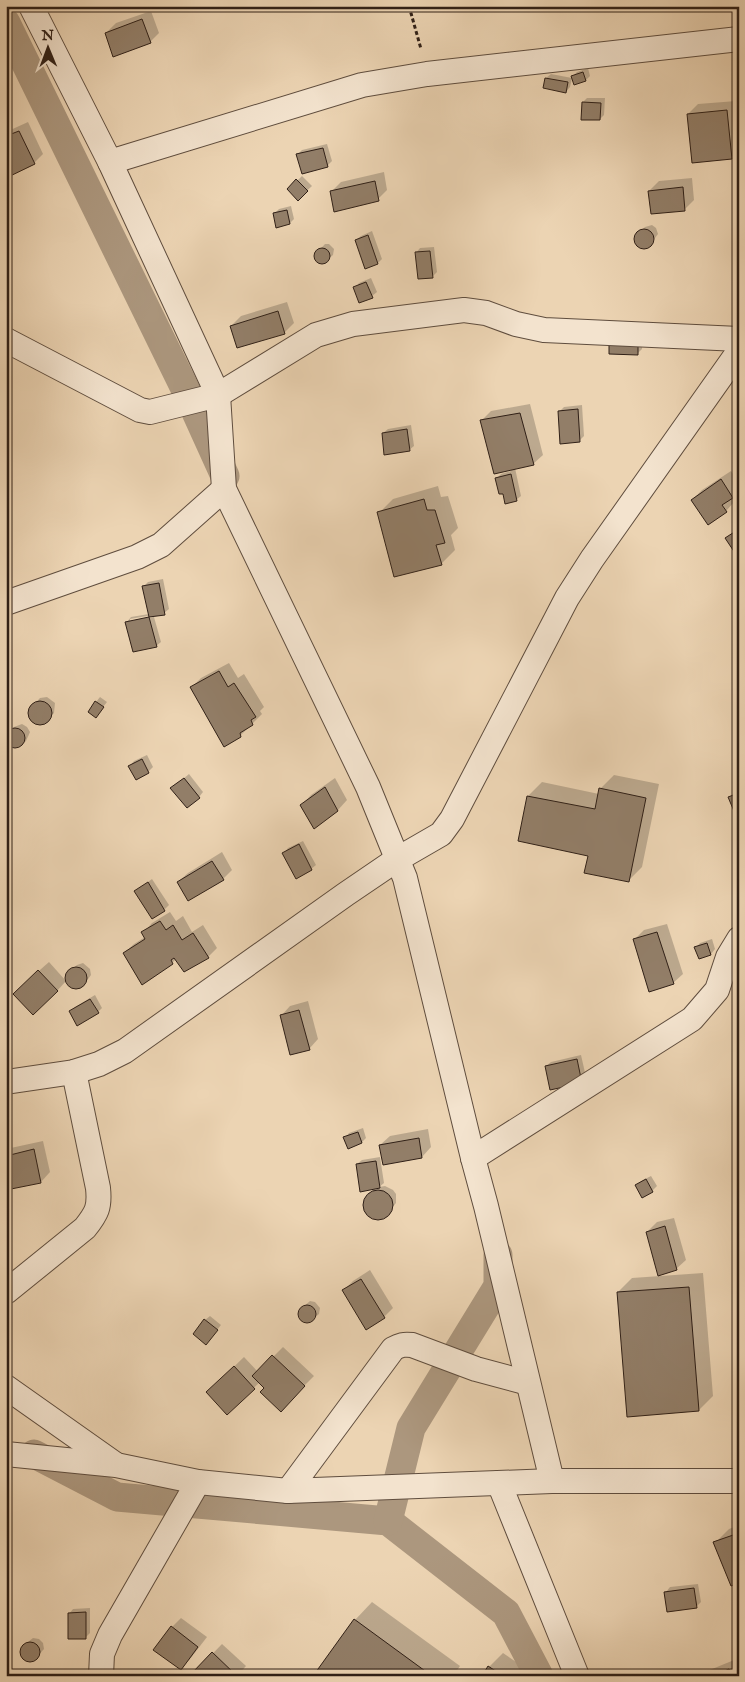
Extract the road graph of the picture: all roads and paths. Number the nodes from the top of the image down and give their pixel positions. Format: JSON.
{"nodes":[{"id":1,"x":32,"y":6,"type":"edge"},
{"id":2,"x":409,"y":6,"type":"edge"},
{"id":3,"x":739,"y":39,"type":"edge"},
{"id":4,"x":427,"y":74,"type":"junction"},
{"id":5,"x":110,"y":162,"type":"junction"},
{"id":6,"x":739,"y":339,"type":"edge"},
{"id":7,"x":6,"y":340,"type":"edge"},
{"id":8,"x":739,"y":351,"type":"edge"},
{"id":9,"x":218,"y":395,"type":"junction"},
{"id":10,"x":224,"y":489,"type":"junction"},
{"id":11,"x":6,"y":603,"type":"edge"},
{"id":12,"x":396,"y":860,"type":"junction"},
{"id":13,"x":739,"y":939,"type":"edge"},
{"id":14,"x":728,"y":991,"type":"edge"},
{"id":15,"x":74,"y":1072,"type":"junction"},
{"id":16,"x":6,"y":1082,"type":"edge"},
{"id":17,"x":472,"y":1158,"type":"junction"},
{"id":18,"x":6,"y":1292,"type":"edge"},
{"id":19,"x":528,"y":1383,"type":"junction"},
{"id":20,"x":6,"y":1387,"type":"edge"},
{"id":21,"x":6,"y":1454,"type":"edge"},
{"id":22,"x":116,"y":1465,"type":"junction"},
{"id":23,"x":552,"y":1481,"type":"junction"},
{"id":24,"x":739,"y":1481,"type":"edge"},
{"id":25,"x":198,"y":1482,"type":"junction"},
{"id":26,"x":500,"y":1483,"type":"junction"},
{"id":27,"x":288,"y":1491,"type":"junction"},
{"id":28,"x":101,"y":1676,"type":"edge"},
{"id":29,"x":577,"y":1676,"type":"edge"}],
"edges":[{"from":1,"to":5,"type":"street"},
{"from":2,"to":4,"type":"path"},
{"from":3,"to":4,"type":"street"},
{"from":4,"to":5,"type":"street"},
{"from":5,"to":9,"type":"street"},
{"from":6,"to":9,"type":"street"},
{"from":7,"to":9,"type":"street"},
{"from":8,"to":12,"type":"street"},
{"from":9,"to":10,"type":"street"},
{"from":10,"to":11,"type":"street"},
{"from":10,"to":12,"type":"street"},
{"from":12,"to":15,"type":"street"},
{"from":12,"to":17,"type":"street"},
{"from":13,"to":14,"type":"street"},
{"from":14,"to":17,"type":"street"},
{"from":15,"to":16,"type":"street"},
{"from":15,"to":18,"type":"street"},
{"from":17,"to":19,"type":"street"},
{"from":19,"to":23,"type":"street"},
{"from":19,"to":27,"type":"street"},
{"from":20,"to":22,"type":"street"},
{"from":21,"to":22,"type":"street"},
{"from":22,"to":25,"type":"street"},
{"from":23,"to":24,"type":"street"},
{"from":23,"to":26,"type":"street"},
{"from":25,"to":27,"type":"street"},
{"from":25,"to":28,"type":"street"},
{"from":26,"to":27,"type":"street"},
{"from":26,"to":29,"type":"street"}]}
